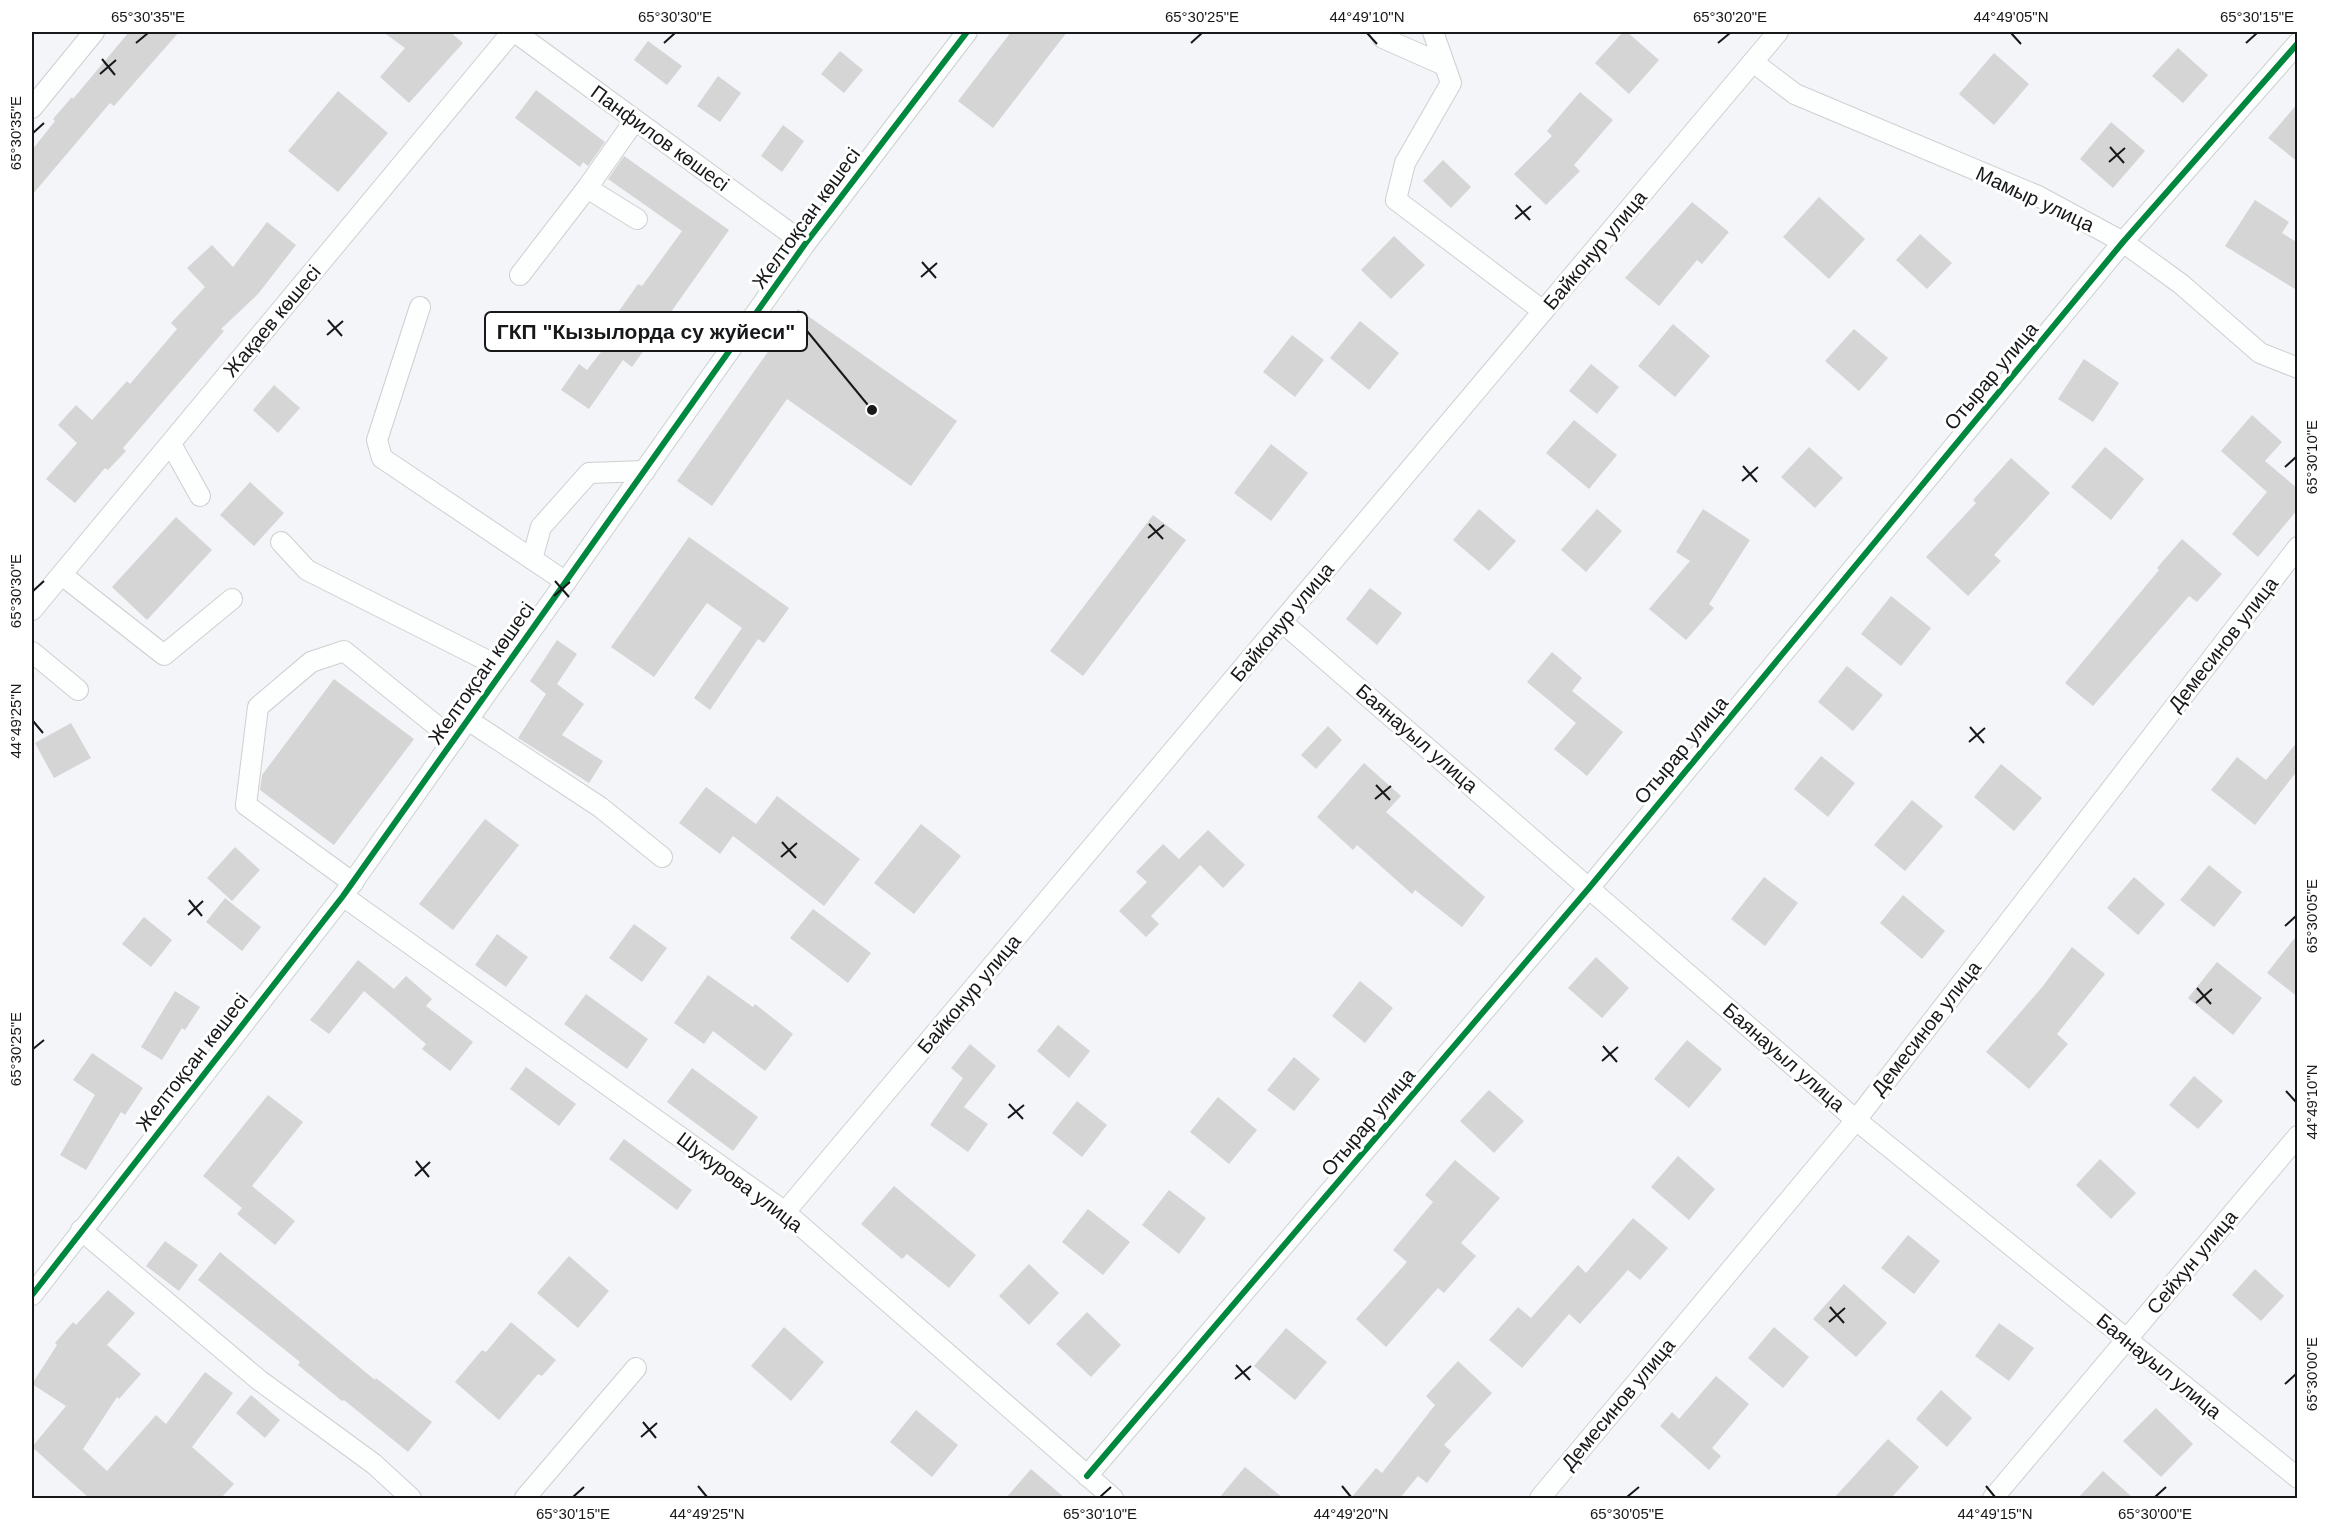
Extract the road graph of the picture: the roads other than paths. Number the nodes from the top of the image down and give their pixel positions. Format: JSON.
{"nodes":[{"id":1,"x":94,"y":32,"type":"edge"},
{"id":2,"x":513,"y":32,"type":"edge"},
{"id":3,"x":967,"y":32,"type":"edge"},
{"id":4,"x":1380,"y":32,"type":"edge"},
{"id":5,"x":1433,"y":32,"type":"edge"},
{"id":6,"x":1778,"y":32,"type":"edge"},
{"id":7,"x":2298,"y":43,"type":"edge"},
{"id":8,"x":1753,"y":62,"type":"junction"},
{"id":9,"x":1444,"y":66,"type":"junction"},
{"id":10,"x":32,"y":108,"type":"edge"},
{"id":11,"x":635,"y":120,"type":"junction"},
{"id":12,"x":587,"y":188,"type":"junction"},
{"id":13,"x":637,"y":219,"type":"dead end"},
{"id":14,"x":2123,"y":242,"type":"junction"},
{"id":15,"x":805,"y":244,"type":"junction"},
{"id":16,"x":520,"y":275,"type":"dead end"},
{"id":17,"x":420,"y":306,"type":"dead end"},
{"id":18,"x":1543,"y":311,"type":"junction"},
{"id":19,"x":2298,"y":368,"type":"edge"},
{"id":20,"x":171,"y":444,"type":"junction"},
{"id":21,"x":645,"y":471,"type":"junction"},
{"id":22,"x":200,"y":496,"type":"dead end"},
{"id":23,"x":281,"y":542,"type":"dead end"},
{"id":24,"x":2298,"y":547,"type":"edge"},
{"id":25,"x":532,"y":560,"type":"junction"},
{"id":26,"x":62,"y":575,"type":"junction"},
{"id":27,"x":566,"y":582,"type":"junction"},
{"id":28,"x":232,"y":599,"type":"dead end"},
{"id":29,"x":32,"y":610,"type":"edge"},
{"id":30,"x":1282,"y":622,"type":"junction"},
{"id":31,"x":32,"y":652,"type":"edge"},
{"id":32,"x":504,"y":669,"type":"junction"},
{"id":33,"x":78,"y":690,"type":"dead end"},
{"id":34,"x":468,"y":720,"type":"junction"},
{"id":35,"x":454,"y":740,"type":"junction"},
{"id":36,"x":662,"y":857,"type":"dead end"},
{"id":37,"x":1589,"y":888,"type":"junction"},
{"id":38,"x":348,"y":890,"type":"junction"},
{"id":39,"x":1856,"y":1119,"type":"junction"},
{"id":40,"x":2298,"y":1136,"type":"edge"},
{"id":41,"x":785,"y":1212,"type":"junction"},
{"id":42,"x":81,"y":1230,"type":"junction"},
{"id":43,"x":32,"y":1295,"type":"edge"},
{"id":44,"x":2127,"y":1341,"type":"junction"},
{"id":45,"x":636,"y":1368,"type":"dead end"},
{"id":46,"x":1087,"y":1476,"type":"junction"},
{"id":47,"x":2298,"y":1478,"type":"edge"},
{"id":48,"x":411,"y":1498,"type":"edge"},
{"id":49,"x":525,"y":1498,"type":"edge"},
{"id":50,"x":1113,"y":1498,"type":"edge"},
{"id":51,"x":1540,"y":1498,"type":"edge"},
{"id":52,"x":1993,"y":1498,"type":"edge"}],
"edges":[{"from":1,"to":10,"type":"street"},
{"from":2,"to":11,"type":"street","name":"Панфилов көшесі"},
{"from":2,"to":20,"type":"street","name":"Жақаев көшесі"},
{"from":3,"to":15,"type":"street","name":"Желтоқсан көшесі"},
{"from":4,"to":9,"type":"street"},
{"from":5,"to":9,"type":"street"},
{"from":6,"to":8,"type":"street","name":"Байконур улица"},
{"from":7,"to":14,"type":"street","name":"Отырар улица"},
{"from":8,"to":14,"type":"street","name":"Мамыр улица"},
{"from":8,"to":18,"type":"street","name":"Байконур улица"},
{"from":9,"to":18,"type":"street"},
{"from":11,"to":12,"type":"street"},
{"from":11,"to":15,"type":"street","name":"Панфилов көшесі"},
{"from":12,"to":13,"type":"street"},
{"from":12,"to":16,"type":"street"},
{"from":14,"to":19,"type":"street","name":"Мамыр улица"},
{"from":14,"to":37,"type":"street","name":"Отырар улица"},
{"from":15,"to":21,"type":"street","name":"Желтоқсан көшесі"},
{"from":17,"to":25,"type":"street"},
{"from":18,"to":30,"type":"street","name":"Байконур улица"},
{"from":20,"to":22,"type":"street"},
{"from":20,"to":26,"type":"street","name":"Жақаев көшесі"},
{"from":21,"to":25,"type":"street"},
{"from":21,"to":27,"type":"street","name":"Желтоқсан көшесі"},
{"from":23,"to":32,"type":"street"},
{"from":24,"to":39,"type":"street","name":"Демесинов улица"},
{"from":25,"to":27,"type":"street"},
{"from":26,"to":28,"type":"street"},
{"from":26,"to":29,"type":"street","name":"Жақаев көшесі"},
{"from":27,"to":32,"type":"street","name":"Желтоқсан көшесі"},
{"from":30,"to":37,"type":"street","name":"Баянауыл улица"},
{"from":30,"to":41,"type":"street","name":"Байконур улица"},
{"from":31,"to":33,"type":"street"},
{"from":32,"to":34,"type":"street","name":"Желтоқсан көшесі"},
{"from":34,"to":35,"type":"street","name":"Желтоқсан көшесі"},
{"from":34,"to":36,"type":"street"},
{"from":35,"to":38,"type":"street","name":"Желтоқсан көшесі"},
{"from":35,"to":38,"type":"street","name":"Шукурова улица"},
{"from":37,"to":39,"type":"street","name":"Баянауыл улица"},
{"from":37,"to":46,"type":"street","name":"Отырар улица"},
{"from":38,"to":41,"type":"street","name":"Шукурова улица"},
{"from":38,"to":42,"type":"street","name":"Желтоқсан көшесі"},
{"from":39,"to":44,"type":"street","name":"Баянауыл улица"},
{"from":39,"to":51,"type":"street","name":"Демесинов улица"},
{"from":40,"to":44,"type":"street","name":"Сейхун улица"},
{"from":41,"to":46,"type":"street","name":"Шукурова улица"},
{"from":42,"to":43,"type":"street","name":"Желтоқсан көшесі"},
{"from":42,"to":48,"type":"street"},
{"from":44,"to":47,"type":"street","name":"Баянауыл улица"},
{"from":44,"to":52,"type":"street","name":"Сейхун улица"},
{"from":45,"to":49,"type":"street"},
{"from":46,"to":50,"type":"street","name":"Шукурова улица"}]}
